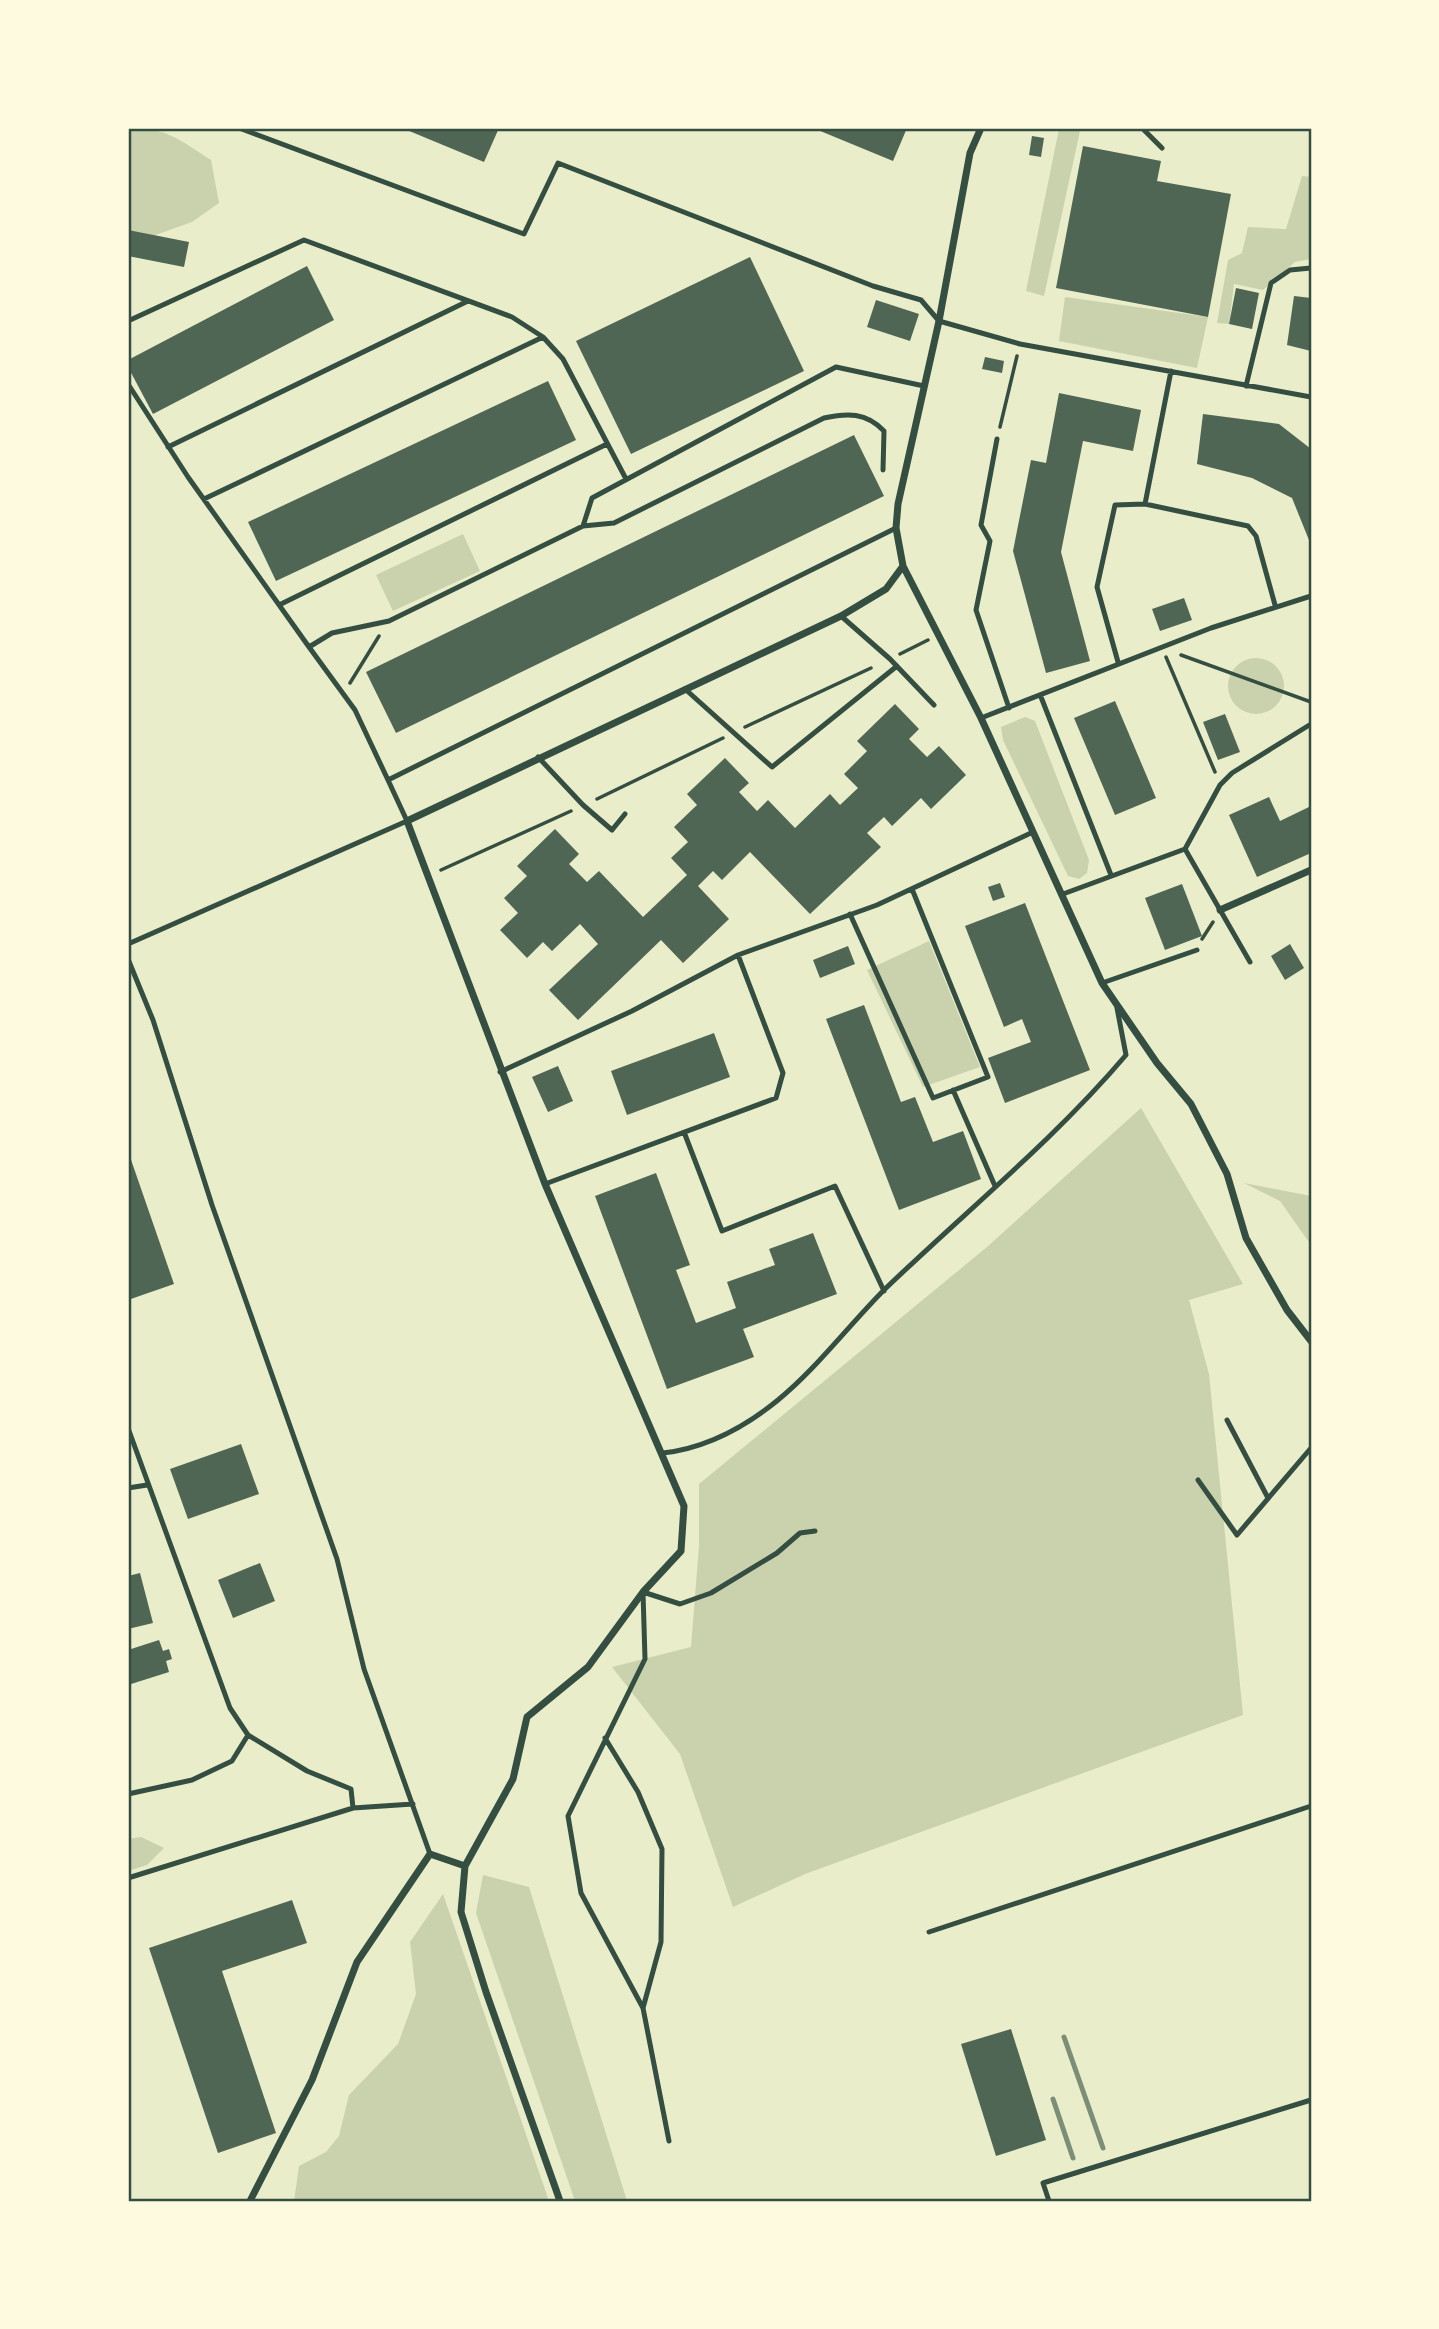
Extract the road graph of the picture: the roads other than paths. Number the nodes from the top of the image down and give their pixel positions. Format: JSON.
{"nodes":[{"id":1,"x":239,"y":128,"type":"edge"},
{"id":2,"x":981,"y":128,"type":"edge"},
{"id":3,"x":1142,"y":128,"type":"edge"},
{"id":4,"x":1162,"y":148,"type":"dead end"},
{"id":5,"x":1311,"y":268,"type":"edge"},
{"id":6,"x":468,"y":301,"type":"junction"},
{"id":7,"x":128,"y":321,"type":"edge"},
{"id":8,"x":939,"y":321,"type":"junction"},
{"id":9,"x":542,"y":337,"type":"junction"},
{"id":10,"x":1171,"y":370,"type":"junction"},
{"id":11,"x":128,"y":384,"type":"edge"},
{"id":12,"x":924,"y":386,"type":"junction"},
{"id":13,"x":1246,"y":386,"type":"junction"},
{"id":14,"x":1311,"y":397,"type":"edge"},
{"id":15,"x":997,"y":439,"type":"road end"},
{"id":16,"x":607,"y":444,"type":"junction"},
{"id":17,"x":168,"y":447,"type":"junction"},
{"id":18,"x":883,"y":470,"type":"dead end"},
{"id":19,"x":626,"y":480,"type":"junction"},
{"id":20,"x":204,"y":499,"type":"junction"},
{"id":21,"x":1145,"y":504,"type":"junction"},
{"id":22,"x":583,"y":527,"type":"junction"},
{"id":23,"x":896,"y":528,"type":"junction"},
{"id":24,"x":903,"y":566,"type":"junction"},
{"id":25,"x":1311,"y":596,"type":"edge"},
{"id":26,"x":279,"y":605,"type":"junction"},
{"id":27,"x":1275,"y":605,"type":"junction"},
{"id":28,"x":841,"y":615,"type":"junction"},
{"id":29,"x":309,"y":647,"type":"junction"},
{"id":30,"x":1118,"y":662,"type":"junction"},
{"id":31,"x":897,"y":666,"type":"junction"},
{"id":32,"x":685,"y":689,"type":"junction"},
{"id":33,"x":1041,"y":697,"type":"junction"},
{"id":34,"x":934,"y":705,"type":"dead end"},
{"id":35,"x":1009,"y":708,"type":"junction"},
{"id":36,"x":981,"y":719,"type":"junction"},
{"id":37,"x":1311,"y":724,"type":"edge"},
{"id":38,"x":538,"y":757,"type":"junction"},
{"id":39,"x":388,"y":780,"type":"junction"},
{"id":40,"x":625,"y":814,"type":"dead end"},
{"id":41,"x":407,"y":821,"type":"junction"},
{"id":42,"x":1033,"y":832,"type":"junction"},
{"id":43,"x":1185,"y":849,"type":"junction"},
{"id":44,"x":1311,"y":870,"type":"edge"},
{"id":45,"x":1111,"y":876,"type":"junction"},
{"id":46,"x":912,"y":889,"type":"junction"},
{"id":47,"x":1063,"y":894,"type":"junction"},
{"id":48,"x":1220,"y":910,"type":"junction"},
{"id":49,"x":850,"y":914,"type":"junction"},
{"id":50,"x":128,"y":944,"type":"edge"},
{"id":51,"x":1197,"y":950,"type":"road end"},
{"id":52,"x":738,"y":955,"type":"junction"},
{"id":53,"x":128,"y":959,"type":"edge"},
{"id":54,"x":1250,"y":962,"type":"dead end"},
{"id":55,"x":1102,"y":983,"type":"junction"},
{"id":56,"x":1117,"y":1008,"type":"junction"},
{"id":57,"x":500,"y":1072,"type":"junction"},
{"id":58,"x":953,"y":1090,"type":"junction"},
{"id":59,"x":684,"y":1132,"type":"junction"},
{"id":60,"x":545,"y":1184,"type":"junction"},
{"id":61,"x":995,"y":1186,"type":"junction"},
{"id":62,"x":884,"y":1291,"type":"junction"},
{"id":63,"x":1311,"y":1342,"type":"edge"},
{"id":64,"x":1227,"y":1420,"type":"dead end"},
{"id":65,"x":128,"y":1427,"type":"edge"},
{"id":66,"x":1311,"y":1448,"type":"edge"},
{"id":67,"x":663,"y":1453,"type":"junction"},
{"id":68,"x":1198,"y":1480,"type":"dead end"},
{"id":69,"x":147,"y":1485,"type":"junction"},
{"id":70,"x":128,"y":1488,"type":"edge"},
{"id":71,"x":1268,"y":1498,"type":"junction"},
{"id":72,"x":815,"y":1531,"type":"dead end"},
{"id":73,"x":643,"y":1592,"type":"junction"},
{"id":74,"x":248,"y":1735,"type":"junction"},
{"id":75,"x":605,"y":1738,"type":"junction"},
{"id":76,"x":128,"y":1794,"type":"edge"},
{"id":77,"x":413,"y":1804,"type":"junction"},
{"id":78,"x":1311,"y":1806,"type":"edge"},
{"id":79,"x":353,"y":1808,"type":"junction"},
{"id":80,"x":430,"y":1854,"type":"junction"},
{"id":81,"x":465,"y":1866,"type":"junction"},
{"id":82,"x":128,"y":1878,"type":"edge"},
{"id":83,"x":929,"y":1932,"type":"dead end"},
{"id":84,"x":643,"y":2008,"type":"junction"},
{"id":85,"x":1311,"y":2100,"type":"edge"},
{"id":86,"x":668,"y":2141,"type":"dead end"},
{"id":87,"x":250,"y":2201,"type":"edge"},
{"id":88,"x":560,"y":2201,"type":"edge"},
{"id":89,"x":1049,"y":2201,"type":"edge"}],
"edges":[{"from":1,"to":8,"type":"lane"},
{"from":2,"to":8,"type":"street"},
{"from":3,"to":4,"type":"lane"},
{"from":5,"to":13,"type":"lane"},
{"from":6,"to":7,"type":"lane"},
{"from":6,"to":9,"type":"lane"},
{"from":6,"to":17,"type":"lane"},
{"from":8,"to":10,"type":"lane"},
{"from":8,"to":12,"type":"street"},
{"from":9,"to":16,"type":"lane"},
{"from":9,"to":20,"type":"lane"},
{"from":10,"to":13,"type":"lane"},
{"from":10,"to":21,"type":"lane"},
{"from":11,"to":17,"type":"lane"},
{"from":12,"to":19,"type":"lane"},
{"from":12,"to":23,"type":"street"},
{"from":13,"to":14,"type":"lane"},
{"from":15,"to":35,"type":"lane"},
{"from":16,"to":19,"type":"lane"},
{"from":16,"to":26,"type":"lane"},
{"from":17,"to":20,"type":"lane"},
{"from":18,"to":22,"type":"lane"},
{"from":19,"to":22,"type":"lane"},
{"from":20,"to":26,"type":"lane"},
{"from":21,"to":27,"type":"lane"},
{"from":21,"to":30,"type":"lane"},
{"from":22,"to":29,"type":"lane"},
{"from":23,"to":24,"type":"street"},
{"from":23,"to":39,"type":"lane"},
{"from":24,"to":28,"type":"street"},
{"from":24,"to":36,"type":"street"},
{"from":25,"to":27,"type":"lane"},
{"from":26,"to":29,"type":"lane"},
{"from":27,"to":30,"type":"lane"},
{"from":28,"to":31,"type":"lane"},
{"from":28,"to":32,"type":"street"},
{"from":29,"to":39,"type":"lane"},
{"from":30,"to":33,"type":"lane"},
{"from":31,"to":32,"type":"lane"},
{"from":31,"to":34,"type":"lane"},
{"from":32,"to":38,"type":"street"},
{"from":33,"to":35,"type":"lane"},
{"from":33,"to":45,"type":"lane"},
{"from":35,"to":36,"type":"lane"},
{"from":36,"to":42,"type":"street"},
{"from":37,"to":43,"type":"lane"},
{"from":38,"to":40,"type":"lane"},
{"from":38,"to":41,"type":"street"},
{"from":39,"to":41,"type":"lane"},
{"from":41,"to":50,"type":"lane"},
{"from":41,"to":57,"type":"street"},
{"from":42,"to":46,"type":"lane"},
{"from":42,"to":47,"type":"street"},
{"from":43,"to":45,"type":"lane"},
{"from":43,"to":48,"type":"lane"},
{"from":44,"to":48,"type":"street"},
{"from":45,"to":47,"type":"lane"},
{"from":46,"to":49,"type":"lane"},
{"from":46,"to":58,"type":"lane"},
{"from":47,"to":55,"type":"street"},
{"from":48,"to":54,"type":"lane"},
{"from":49,"to":52,"type":"lane"},
{"from":49,"to":58,"type":"lane"},
{"from":51,"to":55,"type":"lane"},
{"from":52,"to":57,"type":"lane"},
{"from":52,"to":59,"type":"lane"},
{"from":53,"to":77,"type":"lane"},
{"from":55,"to":56,"type":"street"},
{"from":56,"to":61,"type":"lane"},
{"from":56,"to":63,"type":"street"},
{"from":57,"to":60,"type":"street"},
{"from":58,"to":61,"type":"lane"},
{"from":59,"to":60,"type":"lane"},
{"from":59,"to":62,"type":"lane"},
{"from":60,"to":67,"type":"street"},
{"from":61,"to":62,"type":"lane"},
{"from":62,"to":67,"type":"lane"},
{"from":64,"to":71,"type":"lane"},
{"from":65,"to":69,"type":"lane"},
{"from":66,"to":71,"type":"lane"},
{"from":67,"to":73,"type":"street"},
{"from":68,"to":71,"type":"lane"},
{"from":69,"to":70,"type":"lane"},
{"from":69,"to":74,"type":"lane"},
{"from":72,"to":73,"type":"lane"},
{"from":73,"to":75,"type":"lane"},
{"from":73,"to":81,"type":"street"},
{"from":74,"to":76,"type":"lane"},
{"from":74,"to":79,"type":"lane"},
{"from":75,"to":84,"type":"lane"},
{"from":75,"to":84,"type":"lane"},
{"from":77,"to":79,"type":"lane"},
{"from":77,"to":80,"type":"lane"},
{"from":78,"to":83,"type":"lane"},
{"from":79,"to":82,"type":"lane"},
{"from":80,"to":81,"type":"street"},
{"from":80,"to":87,"type":"street"},
{"from":81,"to":88,"type":"street"},
{"from":84,"to":86,"type":"lane"},
{"from":85,"to":89,"type":"lane"}]}
